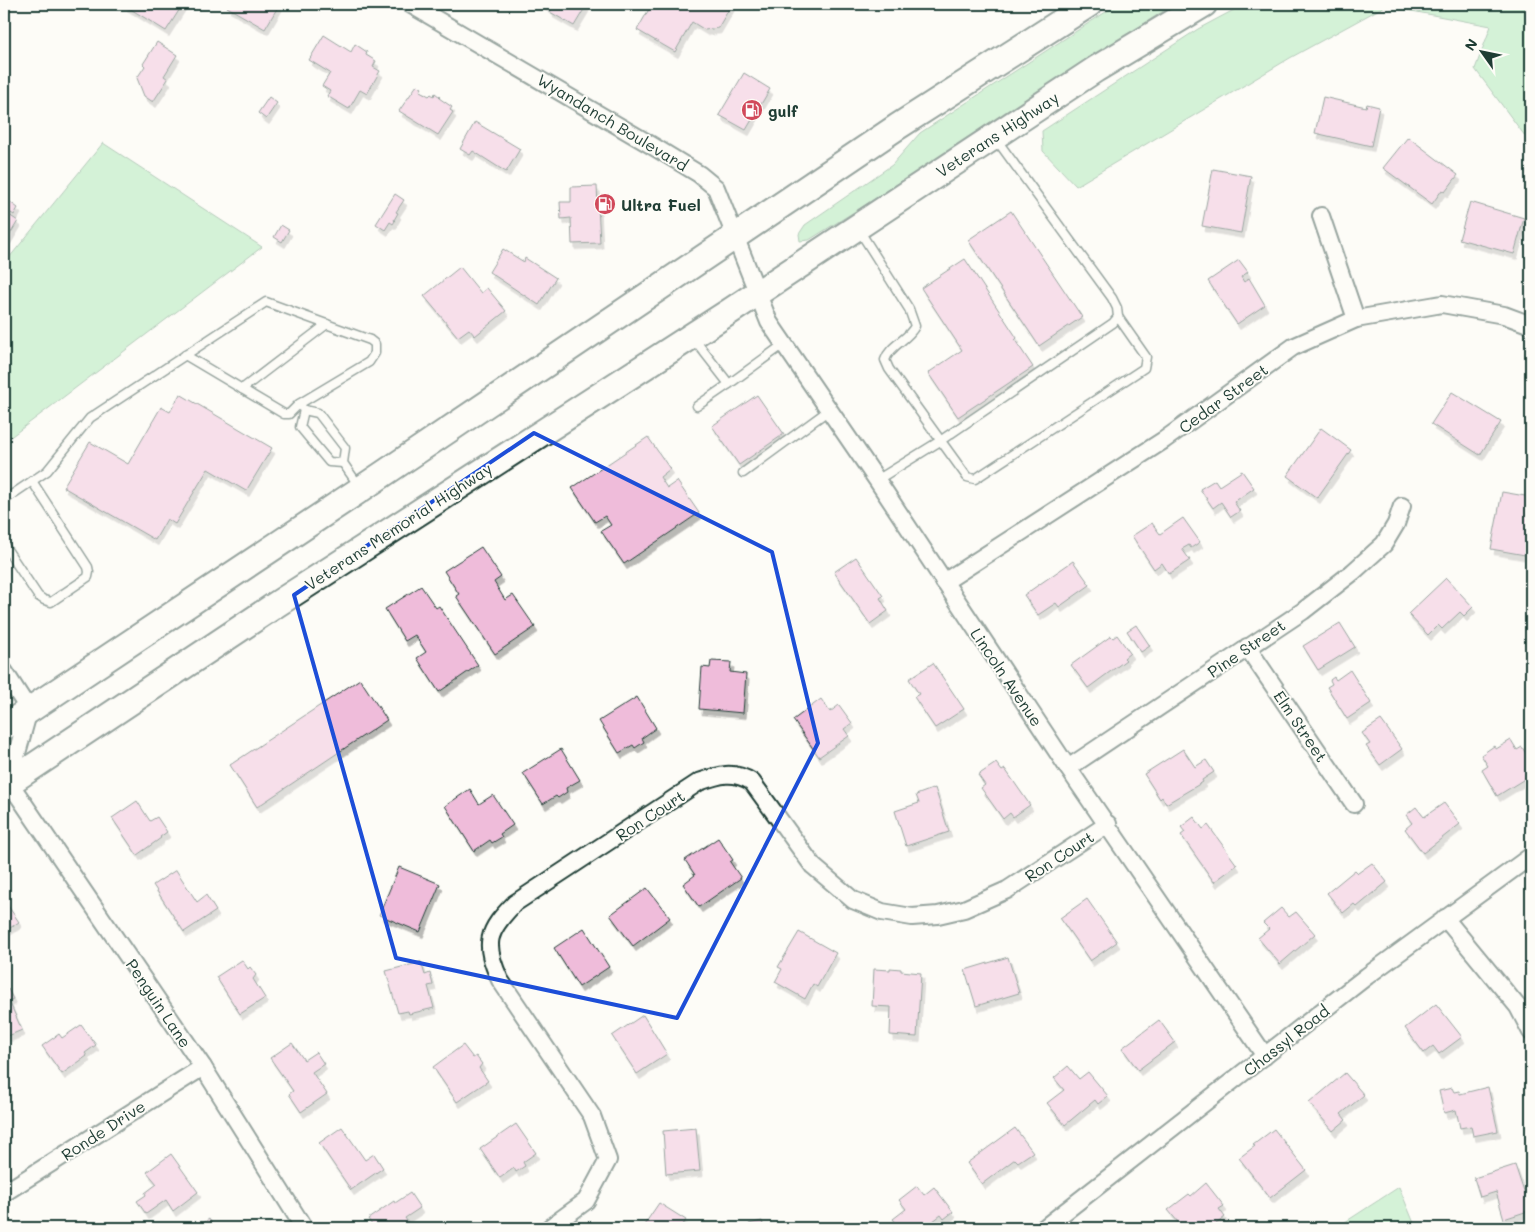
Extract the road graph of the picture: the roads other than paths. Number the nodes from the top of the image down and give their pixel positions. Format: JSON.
{"nodes":[{"id":1,"x":410,"y":4,"type":"edge"},
{"id":2,"x":1088,"y":4,"type":"edge"},
{"id":3,"x":1204,"y":4,"type":"edge"},
{"id":4,"x":994,"y":136,"type":"junction"},
{"id":5,"x":1321,"y":216,"type":"dead end"},
{"id":6,"x":857,"y":227,"type":"junction"},
{"id":7,"x":734,"y":236,"type":"junction"},
{"id":8,"x":794,"y":269,"type":"joint"},
{"id":9,"x":757,"y":293,"type":"junction"},
{"id":10,"x":1118,"y":317,"type":"junction"},
{"id":11,"x":1356,"y":319,"type":"junction"},
{"id":12,"x":327,"y":324,"type":"junction"},
{"id":13,"x":1531,"y":325,"type":"edge"},
{"id":14,"x":691,"y":336,"type":"junction"},
{"id":15,"x":784,"y":344,"type":"junction"},
{"id":16,"x":185,"y":355,"type":"junction"},
{"id":17,"x":729,"y":384,"type":"junction"},
{"id":18,"x":242,"y":389,"type":"junction"},
{"id":19,"x":697,"y":406,"type":"dead end"},
{"id":20,"x":302,"y":407,"type":"junction"},
{"id":21,"x":829,"y":410,"type":"junction"},
{"id":22,"x":940,"y":441,"type":"junction"},
{"id":23,"x":343,"y":463,"type":"junction"},
{"id":24,"x":743,"y":473,"type":"dead end"},
{"id":25,"x":877,"y":480,"type":"junction"},
{"id":26,"x":32,"y":481,"type":"junction"},
{"id":27,"x":361,"y":490,"type":"junction"},
{"id":28,"x":4,"y":500,"type":"edge"},
{"id":29,"x":1402,"y":506,"type":"dead end"},
{"id":30,"x":4,"y":545,"type":"edge"},
{"id":31,"x":944,"y":582,"type":"junction"},
{"id":32,"x":1247,"y":647,"type":"junction"},
{"id":33,"x":4,"y":671,"type":"edge"},
{"id":34,"x":28,"y":710,"type":"junction"},
{"id":35,"x":4,"y":727,"type":"edge"},
{"id":36,"x":1068,"y":768,"type":"junction"},
{"id":37,"x":6,"y":784,"type":"edge"},
{"id":38,"x":1354,"y":804,"type":"dead end"},
{"id":39,"x":1108,"y":824,"type":"junction"},
{"id":40,"x":1531,"y":856,"type":"edge"},
{"id":41,"x":1445,"y":918,"type":"junction"},
{"id":42,"x":1531,"y":1032,"type":"edge"},
{"id":43,"x":1265,"y":1056,"type":"junction"},
{"id":44,"x":202,"y":1067,"type":"junction"},
{"id":45,"x":4,"y":1193,"type":"edge"},
{"id":46,"x":304,"y":1228,"type":"edge"},
{"id":47,"x":549,"y":1228,"type":"edge"},
{"id":48,"x":1044,"y":1228,"type":"edge"}],
"edges":[{"from":1,"to":7,"type":"street","name":"Wyandanch Boulevard"},
{"from":2,"to":7,"type":"main road"},
{"from":3,"to":4,"type":"main road","name":"Veterans Highway"},
{"from":4,"to":6,"type":"main road","name":"Veterans Highway"},
{"from":4,"to":10,"type":"lane"},
{"from":5,"to":11,"type":"street"},
{"from":6,"to":8,"type":"main road","name":"Veterans Highway"},
{"from":6,"to":22,"type":"lane"},
{"from":7,"to":9,"type":"street","name":"Wyandanch Boulevard"},
{"from":7,"to":27,"type":"main road"},
{"from":8,"to":9,"type":"main road","name":"Veterans Memorial Highway"},
{"from":9,"to":14,"type":"main road","name":"Veterans Memorial Highway"},
{"from":9,"to":15,"type":"street","name":"Lincoln Avenue"},
{"from":10,"to":22,"type":"lane"},
{"from":10,"to":22,"type":"lane"},
{"from":11,"to":13,"type":"street","name":"Cedar Street"},
{"from":11,"to":31,"type":"street","name":"Cedar Street"},
{"from":12,"to":16,"type":"lane"},
{"from":12,"to":18,"type":"lane"},
{"from":12,"to":20,"type":"lane"},
{"from":14,"to":17,"type":"lane"},
{"from":14,"to":37,"type":"main road","name":"Veterans Memorial Highway"},
{"from":15,"to":17,"type":"lane"},
{"from":15,"to":21,"type":"street","name":"Lincoln Avenue"},
{"from":16,"to":18,"type":"lane"},
{"from":16,"to":26,"type":"lane"},
{"from":17,"to":19,"type":"lane"},
{"from":18,"to":20,"type":"lane"},
{"from":20,"to":23,"type":"lane"},
{"from":20,"to":23,"type":"lane"},
{"from":21,"to":24,"type":"lane"},
{"from":21,"to":25,"type":"street","name":"Lincoln Avenue"},
{"from":22,"to":25,"type":"lane"},
{"from":23,"to":27,"type":"lane"},
{"from":25,"to":31,"type":"street","name":"Lincoln Avenue"},
{"from":26,"to":28,"type":"lane"},
{"from":26,"to":30,"type":"lane"},
{"from":27,"to":34,"type":"main road"},
{"from":29,"to":32,"type":"street","name":"Pine Street"},
{"from":31,"to":36,"type":"street","name":"Lincoln Avenue"},
{"from":32,"to":36,"type":"street","name":"Pine Street"},
{"from":32,"to":38,"type":"street","name":"Elm Street"},
{"from":33,"to":34,"type":"street"},
{"from":34,"to":35,"type":"main road"},
{"from":34,"to":37,"type":"street"},
{"from":36,"to":39,"type":"street","name":"Lincoln Avenue"},
{"from":37,"to":44,"type":"street","name":"Penguin Lane"},
{"from":39,"to":43,"type":"street","name":"Lincoln Avenue"},
{"from":39,"to":47,"type":"street","name":"Ron Court"},
{"from":40,"to":41,"type":"street","name":"Chassyl Road"},
{"from":41,"to":42,"type":"street"},
{"from":41,"to":43,"type":"street","name":"Chassyl Road"},
{"from":43,"to":48,"type":"street","name":"Chassyl Road"},
{"from":44,"to":45,"type":"street","name":"Ronde Drive"},
{"from":44,"to":46,"type":"street","name":"Penguin Lane"}]}
